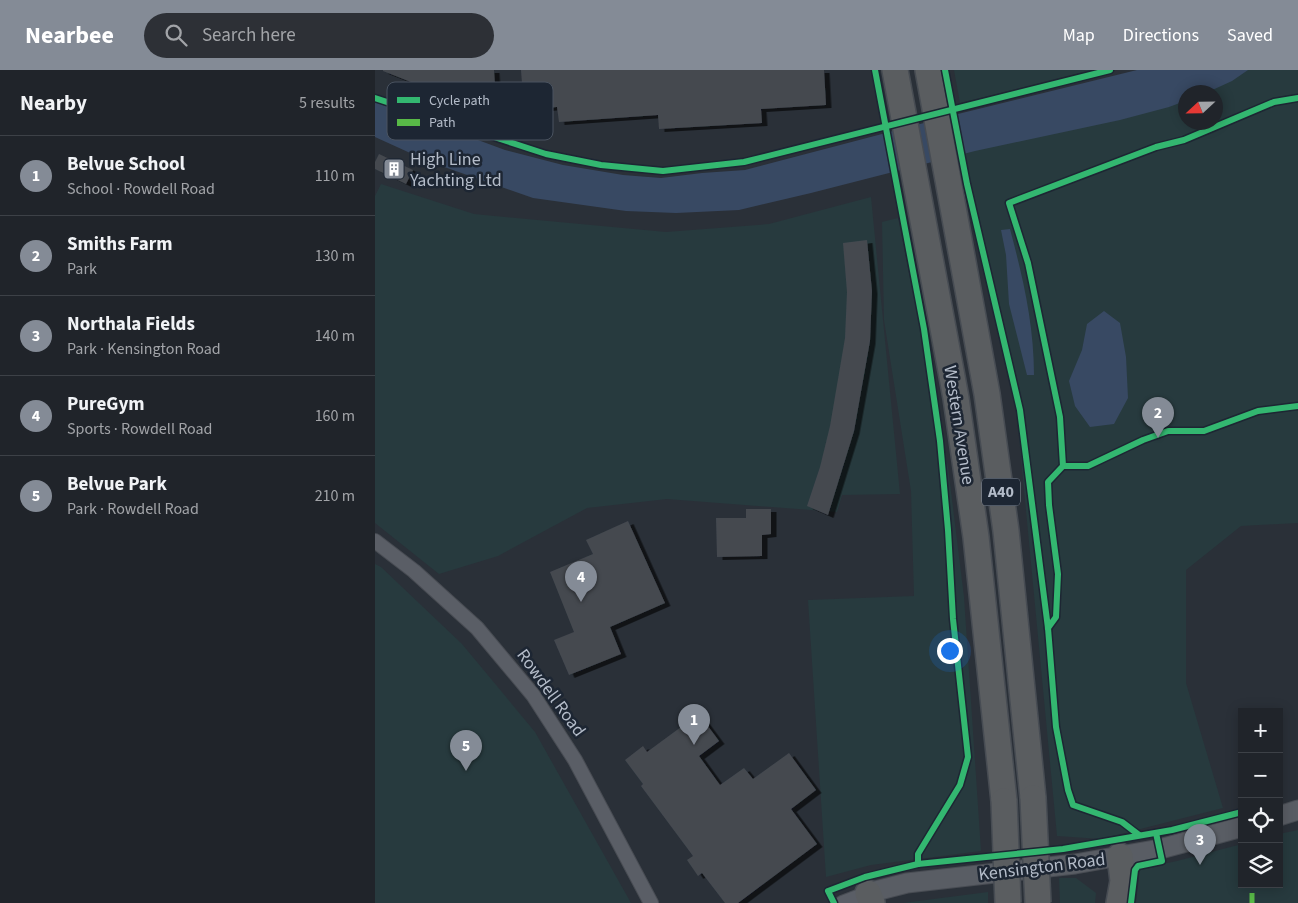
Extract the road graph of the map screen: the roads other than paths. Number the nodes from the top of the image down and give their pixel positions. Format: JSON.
{"nodes":[{"id":1,"x":895,"y":70,"type":"edge"},
{"id":2,"x":930,"y":80,"type":"edge"},
{"id":3,"x":375,"y":541,"type":"edge"},
{"id":4,"x":1298,"y":810,"type":"edge"},
{"id":5,"x":1283,"y":815,"type":"edge"},
{"id":6,"x":1238,"y":828,"type":"edge"},
{"id":7,"x":1120,"y":856,"type":"junction"},
{"id":8,"x":870,"y":898,"type":"edge"},
{"id":9,"x":651,"y":903,"type":"edge"},
{"id":10,"x":842,"y":903,"type":"edge"},
{"id":11,"x":1007,"y":903,"type":"edge"},
{"id":12,"x":1038,"y":903,"type":"edge"},
{"id":13,"x":1119,"y":903,"type":"edge"}],
"edges":[{"from":1,"to":11,"type":"highway","name":"Western Avenue","number":"A40","bridge":true},
{"from":2,"to":12,"type":"highway","name":"Western Avenue","number":"A40","bridge":true},
{"from":3,"to":9,"type":"street","name":"Rowdell Road"},
{"from":4,"to":5,"type":"street"},
{"from":6,"to":7,"type":"street","name":"Kensington Road"},
{"from":7,"to":8,"type":"street","name":"Kensington Road"},
{"from":7,"to":13,"type":"highway"},
{"from":8,"to":10,"type":"street","name":"Kensington Road"}]}
